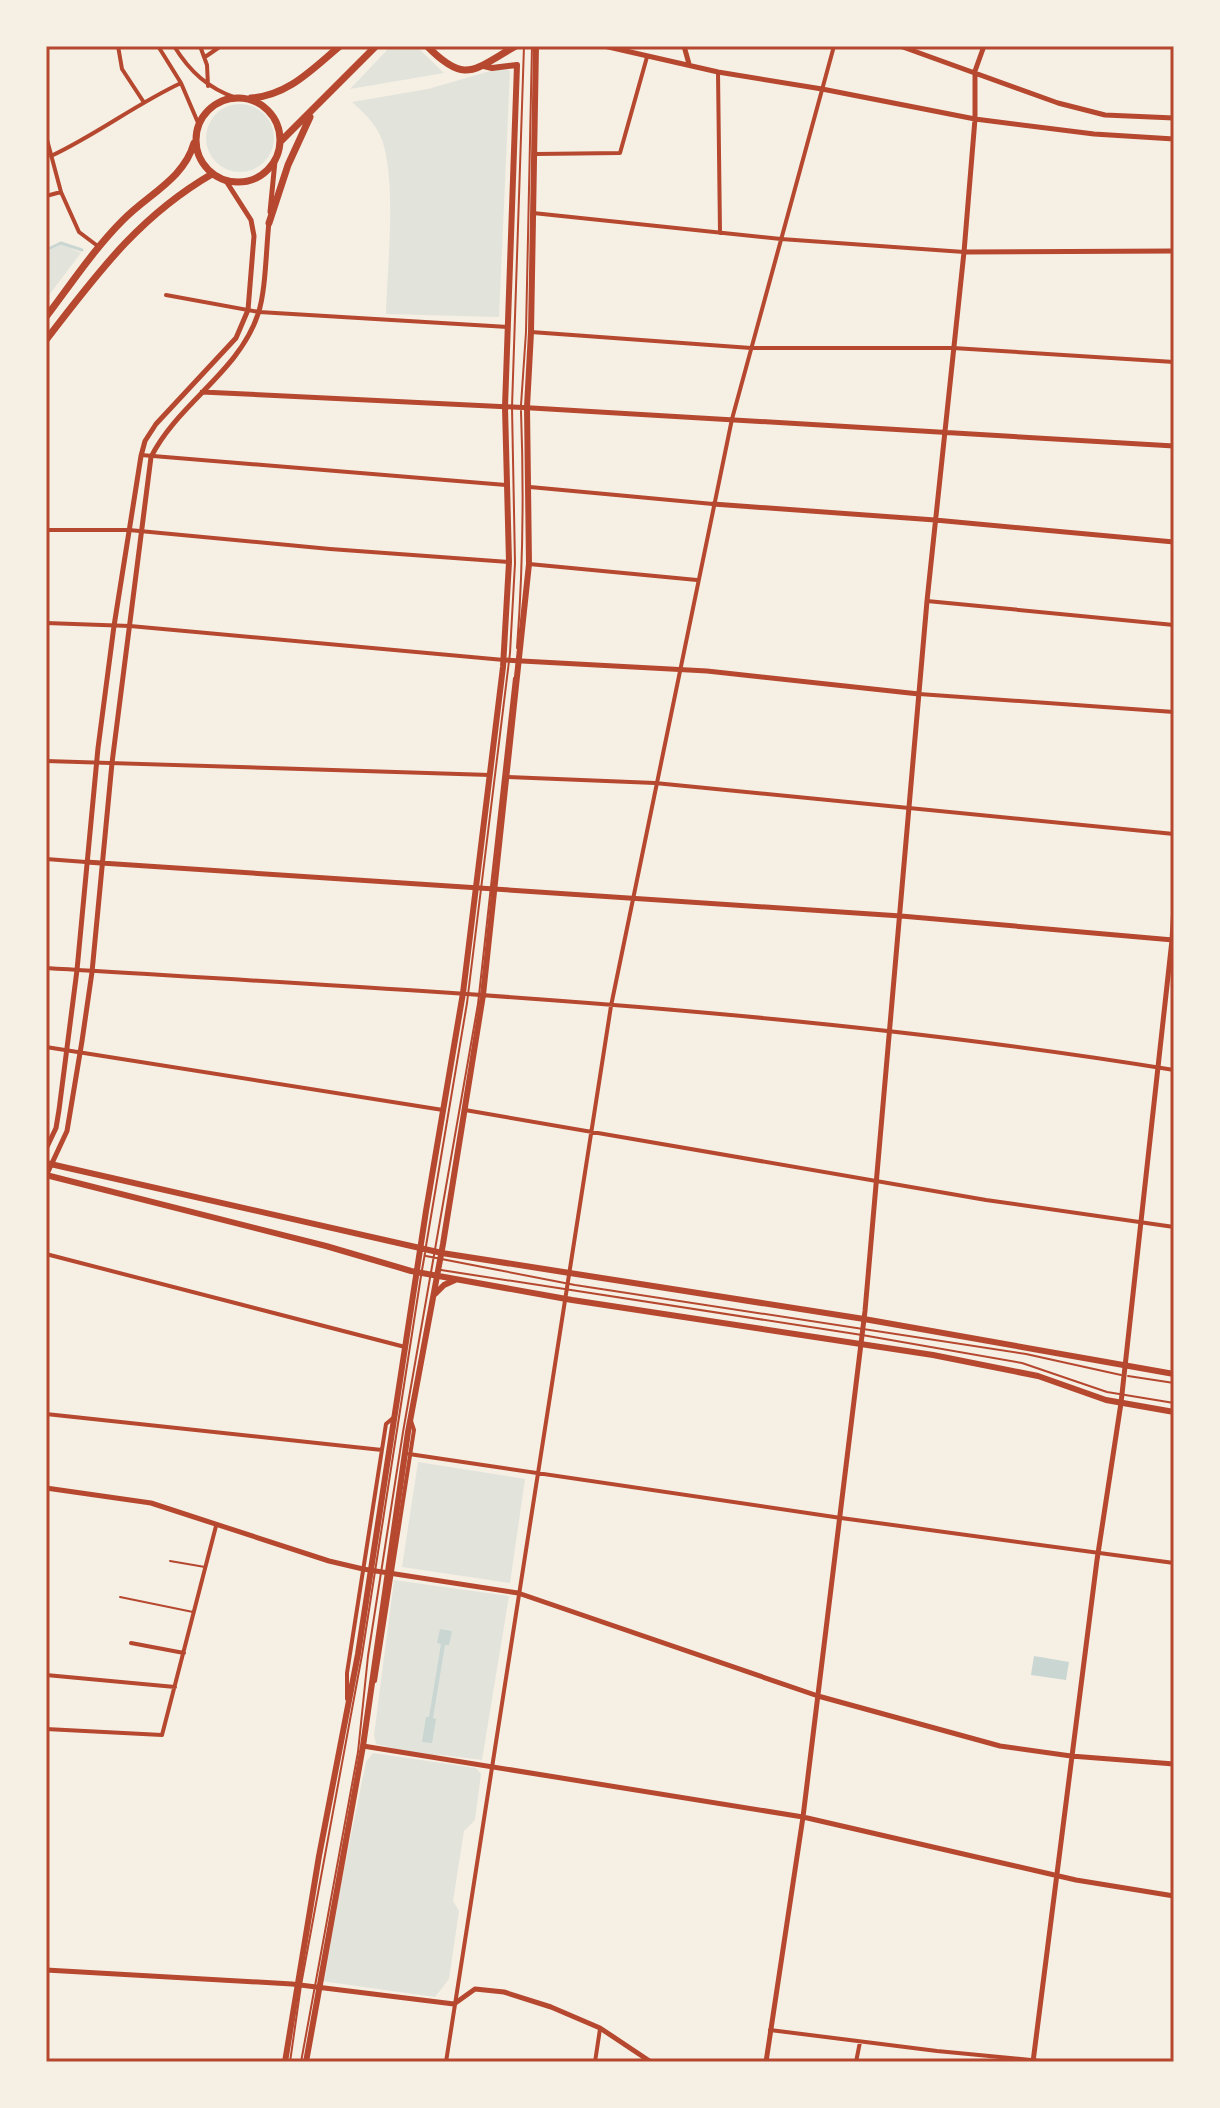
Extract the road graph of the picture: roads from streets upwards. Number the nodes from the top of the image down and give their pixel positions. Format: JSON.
{"nodes":[{"id":1,"x":118,"y":46,"type":"edge"},
{"id":2,"x":158,"y":46,"type":"edge"},
{"id":3,"x":200,"y":46,"type":"edge"},
{"id":4,"x":221,"y":46,"type":"edge"},
{"id":5,"x":340,"y":46,"type":"edge"},
{"id":6,"x":376,"y":46,"type":"edge"},
{"id":7,"x":427,"y":46,"type":"edge"},
{"id":8,"x":516,"y":46,"type":"edge"},
{"id":9,"x":534,"y":46,"type":"edge"},
{"id":10,"x":604,"y":46,"type":"edge"},
{"id":11,"x":684,"y":46,"type":"edge"},
{"id":12,"x":834,"y":46,"type":"edge"},
{"id":13,"x":900,"y":46,"type":"edge"},
{"id":14,"x":984,"y":46,"type":"edge"},
{"id":15,"x":175,"y":48,"type":"edge"},
{"id":16,"x":205,"y":57,"type":"junction"},
{"id":17,"x":647,"y":57,"type":"junction"},
{"id":18,"x":689,"y":65,"type":"junction"},
{"id":19,"x":484,"y":66,"type":"junction"},
{"id":20,"x":975,"y":71,"type":"junction"},
{"id":21,"x":718,"y":72,"type":"junction"},
{"id":22,"x":181,"y":83,"type":"junction"},
{"id":23,"x":208,"y":86,"type":"junction"},
{"id":24,"x":822,"y":89,"type":"junction"},
{"id":25,"x":241,"y":98,"type":"junction"},
{"id":26,"x":143,"y":101,"type":"junction"},
{"id":27,"x":313,"y":110,"type":"junction"},
{"id":28,"x":1174,"y":118,"type":"edge"},
{"id":29,"x":975,"y":119,"type":"junction"},
{"id":30,"x":197,"y":129,"type":"junction"},
{"id":31,"x":46,"y":136,"type":"edge"},
{"id":32,"x":1174,"y":139,"type":"edge"},
{"id":33,"x":281,"y":141,"type":"junction"},
{"id":34,"x":535,"y":154,"type":"junction"},
{"id":35,"x":51,"y":156,"type":"junction"},
{"id":36,"x":275,"y":161,"type":"junction"},
{"id":37,"x":212,"y":174,"type":"junction"},
{"id":38,"x":226,"y":181,"type":"junction"},
{"id":39,"x":61,"y":192,"type":"junction"},
{"id":40,"x":46,"y":196,"type":"edge"},
{"id":41,"x":533,"y":213,"type":"junction"},
{"id":42,"x":269,"y":223,"type":"junction"},
{"id":43,"x":720,"y":233,"type":"junction"},
{"id":44,"x":781,"y":239,"type":"junction"},
{"id":45,"x":99,"y":247,"type":"junction"},
{"id":46,"x":1174,"y":251,"type":"edge"},
{"id":47,"x":964,"y":252,"type":"junction"},
{"id":48,"x":166,"y":295,"type":"dead end"},
{"id":49,"x":248,"y":310,"type":"junction"},
{"id":50,"x":259,"y":312,"type":"junction"},
{"id":51,"x":46,"y":317,"type":"edge"},
{"id":52,"x":508,"y":327,"type":"junction"},
{"id":53,"x":531,"y":332,"type":"junction"},
{"id":54,"x":46,"y":340,"type":"edge"},
{"id":55,"x":751,"y":348,"type":"junction"},
{"id":56,"x":953,"y":348,"type":"junction"},
{"id":57,"x":1174,"y":362,"type":"edge"},
{"id":58,"x":202,"y":392,"type":"junction"},
{"id":59,"x":508,"y":407,"type":"junction"},
{"id":60,"x":524,"y":407,"type":"junction"},
{"id":61,"x":732,"y":419,"type":"junction"},
{"id":62,"x":945,"y":430,"type":"junction"},
{"id":63,"x":1174,"y":446,"type":"edge"},
{"id":64,"x":141,"y":455,"type":"junction"},
{"id":65,"x":151,"y":457,"type":"junction"},
{"id":66,"x":508,"y":485,"type":"junction"},
{"id":67,"x":530,"y":487,"type":"junction"},
{"id":68,"x":713,"y":504,"type":"junction"},
{"id":69,"x":935,"y":520,"type":"junction"},
{"id":70,"x":46,"y":530,"type":"edge"},
{"id":71,"x":129,"y":530,"type":"junction"},
{"id":72,"x":142,"y":531,"type":"junction"},
{"id":73,"x":1174,"y":542,"type":"edge"},
{"id":74,"x":509,"y":562,"type":"junction"},
{"id":75,"x":529,"y":564,"type":"junction"},
{"id":76,"x":697,"y":580,"type":"junction"},
{"id":77,"x":927,"y":601,"type":"junction"},
{"id":78,"x":46,"y":623,"type":"edge"},
{"id":79,"x":1174,"y":625,"type":"edge"},
{"id":80,"x":114,"y":626,"type":"junction"},
{"id":81,"x":130,"y":626,"type":"junction"},
{"id":82,"x":512,"y":661,"type":"junction"},
{"id":83,"x":680,"y":669,"type":"junction"},
{"id":84,"x":919,"y":694,"type":"junction"},
{"id":85,"x":1174,"y":712,"type":"edge"},
{"id":86,"x":46,"y":761,"type":"edge"},
{"id":87,"x":96,"y":762,"type":"junction"},
{"id":88,"x":112,"y":763,"type":"junction"},
{"id":89,"x":490,"y":775,"type":"junction"},
{"id":90,"x":506,"y":777,"type":"junction"},
{"id":91,"x":655,"y":783,"type":"junction"},
{"id":92,"x":910,"y":807,"type":"junction"},
{"id":93,"x":1174,"y":834,"type":"edge"},
{"id":94,"x":46,"y":859,"type":"edge"},
{"id":95,"x":86,"y":862,"type":"junction"},
{"id":96,"x":101,"y":863,"type":"junction"},
{"id":97,"x":479,"y":887,"type":"junction"},
{"id":98,"x":492,"y":888,"type":"junction"},
{"id":99,"x":632,"y":899,"type":"junction"},
{"id":100,"x":1174,"y":906,"type":"edge"},
{"id":101,"x":901,"y":916,"type":"junction"},
{"id":102,"x":1173,"y":940,"type":"edge"},
{"id":103,"x":46,"y":968,"type":"edge"},
{"id":104,"x":77,"y":970,"type":"junction"},
{"id":105,"x":92,"y":972,"type":"junction"},
{"id":106,"x":466,"y":994,"type":"junction"},
{"id":107,"x":481,"y":995,"type":"junction"},
{"id":108,"x":611,"y":1006,"type":"junction"},
{"id":109,"x":890,"y":1031,"type":"junction"},
{"id":110,"x":46,"y":1047,"type":"edge"},
{"id":111,"x":66,"y":1050,"type":"junction"},
{"id":112,"x":80,"y":1052,"type":"junction"},
{"id":113,"x":1159,"y":1068,"type":"junction"},
{"id":114,"x":1174,"y":1070,"type":"edge"},
{"id":115,"x":443,"y":1110,"type":"junction"},
{"id":116,"x":465,"y":1110,"type":"junction"},
{"id":117,"x":591,"y":1130,"type":"junction"},
{"id":118,"x":46,"y":1149,"type":"edge"},
{"id":119,"x":49,"y":1164,"type":"edge"},
{"id":120,"x":46,"y":1176,"type":"edge"},
{"id":121,"x":876,"y":1182,"type":"junction"},
{"id":122,"x":1141,"y":1222,"type":"junction"},
{"id":123,"x":1174,"y":1227,"type":"edge"},
{"id":124,"x":423,"y":1251,"type":"junction"},
{"id":125,"x":46,"y":1254,"type":"edge"},
{"id":126,"x":438,"y":1255,"type":"junction"},
{"id":127,"x":420,"y":1270,"type":"junction"},
{"id":128,"x":435,"y":1272,"type":"junction"},
{"id":129,"x":568,"y":1274,"type":"junction"},
{"id":130,"x":459,"y":1279,"type":"junction"},
{"id":131,"x":434,"y":1296,"type":"junction"},
{"id":132,"x":564,"y":1299,"type":"junction"},
{"id":133,"x":864,"y":1319,"type":"junction"},
{"id":134,"x":862,"y":1336,"type":"junction"},
{"id":135,"x":405,"y":1347,"type":"junction"},
{"id":136,"x":1124,"y":1366,"type":"junction"},
{"id":137,"x":1174,"y":1374,"type":"edge"},
{"id":138,"x":1121,"y":1400,"type":"junction"},
{"id":139,"x":1174,"y":1412,"type":"edge"},
{"id":140,"x":46,"y":1414,"type":"edge"},
{"id":141,"x":394,"y":1417,"type":"junction"},
{"id":142,"x":411,"y":1421,"type":"junction"},
{"id":143,"x":382,"y":1450,"type":"junction"},
{"id":144,"x":409,"y":1454,"type":"junction"},
{"id":145,"x":537,"y":1472,"type":"junction"},
{"id":146,"x":46,"y":1488,"type":"edge"},
{"id":147,"x":841,"y":1518,"type":"junction"},
{"id":148,"x":216,"y":1526,"type":"junction"},
{"id":149,"x":1098,"y":1552,"type":"junction"},
{"id":150,"x":1174,"y":1563,"type":"edge"},
{"id":151,"x":363,"y":1569,"type":"junction"},
{"id":152,"x":393,"y":1574,"type":"junction"},
{"id":153,"x":518,"y":1593,"type":"junction"},
{"id":154,"x":131,"y":1643,"type":"dead end"},
{"id":155,"x":184,"y":1653,"type":"junction"},
{"id":156,"x":46,"y":1675,"type":"edge"},
{"id":157,"x":175,"y":1687,"type":"junction"},
{"id":158,"x":818,"y":1696,"type":"junction"},
{"id":159,"x":347,"y":1709,"type":"junction"},
{"id":160,"x":369,"y":1710,"type":"junction"},
{"id":161,"x":46,"y":1729,"type":"edge"},
{"id":162,"x":363,"y":1746,"type":"junction"},
{"id":163,"x":1071,"y":1756,"type":"junction"},
{"id":164,"x":1174,"y":1764,"type":"edge"},
{"id":165,"x":491,"y":1767,"type":"junction"},
{"id":166,"x":803,"y":1817,"type":"junction"},
{"id":167,"x":1056,"y":1876,"type":"junction"},
{"id":168,"x":1174,"y":1896,"type":"edge"},
{"id":169,"x":46,"y":1970,"type":"edge"},
{"id":170,"x":299,"y":1985,"type":"junction"},
{"id":171,"x":316,"y":1987,"type":"junction"},
{"id":172,"x":454,"y":2004,"type":"junction"},
{"id":173,"x":600,"y":2028,"type":"junction"},
{"id":174,"x":770,"y":2030,"type":"junction"},
{"id":175,"x":860,"y":2042,"type":"junction"},
{"id":176,"x":1033,"y":2061,"type":"edge"},
{"id":177,"x":287,"y":2062,"type":"edge"},
{"id":178,"x":304,"y":2062,"type":"edge"},
{"id":179,"x":446,"y":2062,"type":"edge"},
{"id":180,"x":595,"y":2062,"type":"edge"},
{"id":181,"x":651,"y":2062,"type":"edge"},
{"id":182,"x":766,"y":2062,"type":"edge"},
{"id":183,"x":856,"y":2062,"type":"edge"},
{"id":184,"x":1051,"y":2062,"type":"edge"}],
"edges":[{"from":1,"to":26,"type":"street"},
{"from":2,"to":22,"type":"street"},
{"from":3,"to":16,"type":"street"},
{"from":4,"to":16,"type":"street"},
{"from":5,"to":25,"type":"highway"},
{"from":6,"to":27,"type":"highway"},
{"from":7,"to":19,"type":"highway"},
{"from":8,"to":19,"type":"highway"},
{"from":9,"to":34,"type":"main road"},
{"from":10,"to":17,"type":"street"},
{"from":11,"to":18,"type":"street"},
{"from":12,"to":24,"type":"street"},
{"from":13,"to":20,"type":"street"},
{"from":14,"to":20,"type":"street"},
{"from":15,"to":23,"type":"street"},
{"from":16,"to":23,"type":"street"},
{"from":17,"to":18,"type":"street"},
{"from":17,"to":34,"type":"street"},
{"from":18,"to":21,"type":"street"},
{"from":19,"to":52,"type":"main road"},
{"from":20,"to":28,"type":"street"},
{"from":20,"to":29,"type":"street"},
{"from":21,"to":24,"type":"street"},
{"from":21,"to":43,"type":"street"},
{"from":22,"to":26,"type":"street"},
{"from":22,"to":30,"type":"street"},
{"from":23,"to":25,"type":"street"},
{"from":24,"to":29,"type":"street"},
{"from":24,"to":44,"type":"street"},
{"from":25,"to":30,"type":"highway"},
{"from":25,"to":33,"type":"highway"},
{"from":26,"to":35,"type":"street"},
{"from":27,"to":33,"type":"highway"},
{"from":27,"to":42,"type":"highway"},
{"from":29,"to":32,"type":"street"},
{"from":29,"to":47,"type":"street"},
{"from":30,"to":37,"type":"highway"},
{"from":30,"to":45,"type":"highway"},
{"from":31,"to":35,"type":"street"},
{"from":33,"to":36,"type":"highway"},
{"from":34,"to":41,"type":"main road"},
{"from":35,"to":39,"type":"street"},
{"from":36,"to":38,"type":"highway"},
{"from":36,"to":42,"type":"street"},
{"from":37,"to":38,"type":"highway"},
{"from":37,"to":54,"type":"highway"},
{"from":38,"to":49,"type":"street"},
{"from":39,"to":40,"type":"street"},
{"from":39,"to":45,"type":"street"},
{"from":41,"to":43,"type":"street"},
{"from":41,"to":53,"type":"main road"},
{"from":42,"to":50,"type":"street"},
{"from":43,"to":44,"type":"street"},
{"from":44,"to":47,"type":"street"},
{"from":44,"to":55,"type":"street"},
{"from":45,"to":51,"type":"highway"},
{"from":46,"to":47,"type":"street"},
{"from":47,"to":56,"type":"street"},
{"from":48,"to":49,"type":"street"},
{"from":49,"to":50,"type":"street"},
{"from":49,"to":64,"type":"street"},
{"from":50,"to":52,"type":"street"},
{"from":50,"to":58,"type":"street"},
{"from":52,"to":59,"type":"main road"},
{"from":53,"to":55,"type":"street"},
{"from":53,"to":60,"type":"main road"},
{"from":55,"to":56,"type":"street"},
{"from":55,"to":61,"type":"street"},
{"from":56,"to":57,"type":"street"},
{"from":56,"to":62,"type":"street"},
{"from":58,"to":59,"type":"street"},
{"from":58,"to":65,"type":"street"},
{"from":59,"to":60,"type":"street"},
{"from":59,"to":66,"type":"main road"},
{"from":60,"to":61,"type":"street"},
{"from":60,"to":67,"type":"main road"},
{"from":61,"to":62,"type":"street"},
{"from":61,"to":68,"type":"street"},
{"from":62,"to":63,"type":"street"},
{"from":62,"to":69,"type":"street"},
{"from":64,"to":65,"type":"street"},
{"from":64,"to":71,"type":"street"},
{"from":65,"to":66,"type":"street"},
{"from":65,"to":72,"type":"street"},
{"from":66,"to":74,"type":"main road"},
{"from":67,"to":68,"type":"street"},
{"from":67,"to":75,"type":"main road"},
{"from":68,"to":69,"type":"street"},
{"from":68,"to":76,"type":"street"},
{"from":69,"to":73,"type":"street"},
{"from":69,"to":77,"type":"street"},
{"from":70,"to":71,"type":"street"},
{"from":71,"to":72,"type":"street"},
{"from":71,"to":80,"type":"street"},
{"from":72,"to":74,"type":"street"},
{"from":72,"to":81,"type":"street"},
{"from":74,"to":82,"type":"main road"},
{"from":75,"to":76,"type":"street"},
{"from":75,"to":82,"type":"main road"},
{"from":76,"to":83,"type":"street"},
{"from":77,"to":79,"type":"street"},
{"from":77,"to":84,"type":"street"},
{"from":78,"to":80,"type":"street"},
{"from":80,"to":81,"type":"street"},
{"from":80,"to":87,"type":"street"},
{"from":81,"to":82,"type":"street"},
{"from":81,"to":88,"type":"street"},
{"from":82,"to":83,"type":"street"},
{"from":82,"to":89,"type":"main road"},
{"from":82,"to":90,"type":"main road"},
{"from":83,"to":84,"type":"street"},
{"from":83,"to":91,"type":"street"},
{"from":84,"to":85,"type":"street"},
{"from":84,"to":92,"type":"street"},
{"from":86,"to":87,"type":"street"},
{"from":87,"to":88,"type":"street"},
{"from":87,"to":95,"type":"street"},
{"from":88,"to":89,"type":"street"},
{"from":88,"to":96,"type":"street"},
{"from":89,"to":97,"type":"main road"},
{"from":90,"to":91,"type":"street"},
{"from":90,"to":98,"type":"main road"},
{"from":91,"to":92,"type":"street"},
{"from":91,"to":99,"type":"street"},
{"from":92,"to":93,"type":"street"},
{"from":92,"to":101,"type":"street"},
{"from":94,"to":95,"type":"street"},
{"from":95,"to":96,"type":"street"},
{"from":95,"to":104,"type":"street"},
{"from":96,"to":97,"type":"street"},
{"from":96,"to":105,"type":"street"},
{"from":97,"to":98,"type":"street"},
{"from":97,"to":106,"type":"main road"},
{"from":98,"to":99,"type":"street"},
{"from":98,"to":107,"type":"main road"},
{"from":99,"to":101,"type":"street"},
{"from":99,"to":108,"type":"street"},
{"from":100,"to":102,"type":"street"},
{"from":101,"to":102,"type":"street"},
{"from":101,"to":109,"type":"street"},
{"from":102,"to":113,"type":"street"},
{"from":103,"to":104,"type":"street"},
{"from":104,"to":105,"type":"street"},
{"from":104,"to":111,"type":"street"},
{"from":105,"to":106,"type":"street"},
{"from":105,"to":112,"type":"street"},
{"from":106,"to":107,"type":"street"},
{"from":106,"to":115,"type":"main road"},
{"from":107,"to":108,"type":"street"},
{"from":107,"to":116,"type":"main road"},
{"from":108,"to":109,"type":"street"},
{"from":108,"to":117,"type":"street"},
{"from":109,"to":113,"type":"street"},
{"from":109,"to":121,"type":"street"},
{"from":110,"to":111,"type":"street"},
{"from":111,"to":112,"type":"street"},
{"from":111,"to":118,"type":"street"},
{"from":112,"to":115,"type":"street"},
{"from":112,"to":119,"type":"street"},
{"from":113,"to":114,"type":"street"},
{"from":113,"to":122,"type":"street"},
{"from":115,"to":124,"type":"main road"},
{"from":116,"to":117,"type":"street"},
{"from":116,"to":126,"type":"main road"},
{"from":117,"to":121,"type":"street"},
{"from":117,"to":129,"type":"street"},
{"from":119,"to":120,"type":"street"},
{"from":119,"to":124,"type":"main road"},
{"from":120,"to":127,"type":"main road"},
{"from":121,"to":122,"type":"street"},
{"from":121,"to":133,"type":"street"},
{"from":122,"to":123,"type":"street"},
{"from":122,"to":136,"type":"street"},
{"from":124,"to":126,"type":"main road"},
{"from":124,"to":127,"type":"main road"},
{"from":125,"to":135,"type":"street"},
{"from":126,"to":128,"type":"main road"},
{"from":126,"to":129,"type":"main road"},
{"from":127,"to":128,"type":"main road"},
{"from":127,"to":135,"type":"main road"},
{"from":128,"to":130,"type":"main road"},
{"from":128,"to":131,"type":"main road"},
{"from":129,"to":132,"type":"street"},
{"from":129,"to":133,"type":"main road"},
{"from":130,"to":131,"type":"main road"},
{"from":130,"to":132,"type":"main road"},
{"from":131,"to":142,"type":"main road"},
{"from":132,"to":134,"type":"main road"},
{"from":132,"to":145,"type":"street"},
{"from":133,"to":134,"type":"street"},
{"from":133,"to":136,"type":"main road"},
{"from":134,"to":138,"type":"main road"},
{"from":134,"to":147,"type":"street"},
{"from":135,"to":141,"type":"main road"},
{"from":136,"to":137,"type":"main road"},
{"from":136,"to":138,"type":"street"},
{"from":138,"to":139,"type":"main road"},
{"from":138,"to":149,"type":"street"},
{"from":140,"to":143,"type":"street"},
{"from":141,"to":143,"type":"street"},
{"from":141,"to":159,"type":"main road"},
{"from":142,"to":144,"type":"street"},
{"from":142,"to":160,"type":"main road"},
{"from":143,"to":151,"type":"street"},
{"from":144,"to":145,"type":"street"},
{"from":144,"to":152,"type":"street"},
{"from":145,"to":147,"type":"street"},
{"from":145,"to":153,"type":"street"},
{"from":146,"to":148,"type":"street"},
{"from":147,"to":149,"type":"street"},
{"from":147,"to":158,"type":"street"},
{"from":148,"to":151,"type":"street"},
{"from":148,"to":155,"type":"street"},
{"from":149,"to":150,"type":"street"},
{"from":149,"to":163,"type":"street"},
{"from":151,"to":152,"type":"street"},
{"from":151,"to":159,"type":"street"},
{"from":152,"to":153,"type":"street"},
{"from":152,"to":160,"type":"street"},
{"from":153,"to":158,"type":"street"},
{"from":153,"to":165,"type":"street"},
{"from":154,"to":155,"type":"street"},
{"from":155,"to":157,"type":"street"},
{"from":156,"to":157,"type":"street"},
{"from":157,"to":161,"type":"street"},
{"from":158,"to":163,"type":"street"},
{"from":158,"to":166,"type":"street"},
{"from":159,"to":170,"type":"main road"},
{"from":160,"to":162,"type":"main road"},
{"from":162,"to":165,"type":"street"},
{"from":162,"to":171,"type":"main road"},
{"from":163,"to":164,"type":"street"},
{"from":163,"to":167,"type":"street"},
{"from":165,"to":166,"type":"street"},
{"from":165,"to":172,"type":"street"},
{"from":166,"to":167,"type":"street"},
{"from":166,"to":174,"type":"street"},
{"from":167,"to":168,"type":"street"},
{"from":167,"to":176,"type":"street"},
{"from":169,"to":170,"type":"street"},
{"from":170,"to":171,"type":"street"},
{"from":170,"to":177,"type":"main road"},
{"from":171,"to":172,"type":"street"},
{"from":171,"to":178,"type":"main road"},
{"from":172,"to":173,"type":"street"},
{"from":172,"to":179,"type":"street"},
{"from":173,"to":180,"type":"street"},
{"from":173,"to":181,"type":"street"},
{"from":174,"to":175,"type":"street"},
{"from":174,"to":182,"type":"street"},
{"from":175,"to":176,"type":"street"},
{"from":175,"to":183,"type":"street"},
{"from":176,"to":184,"type":"street"}]}
